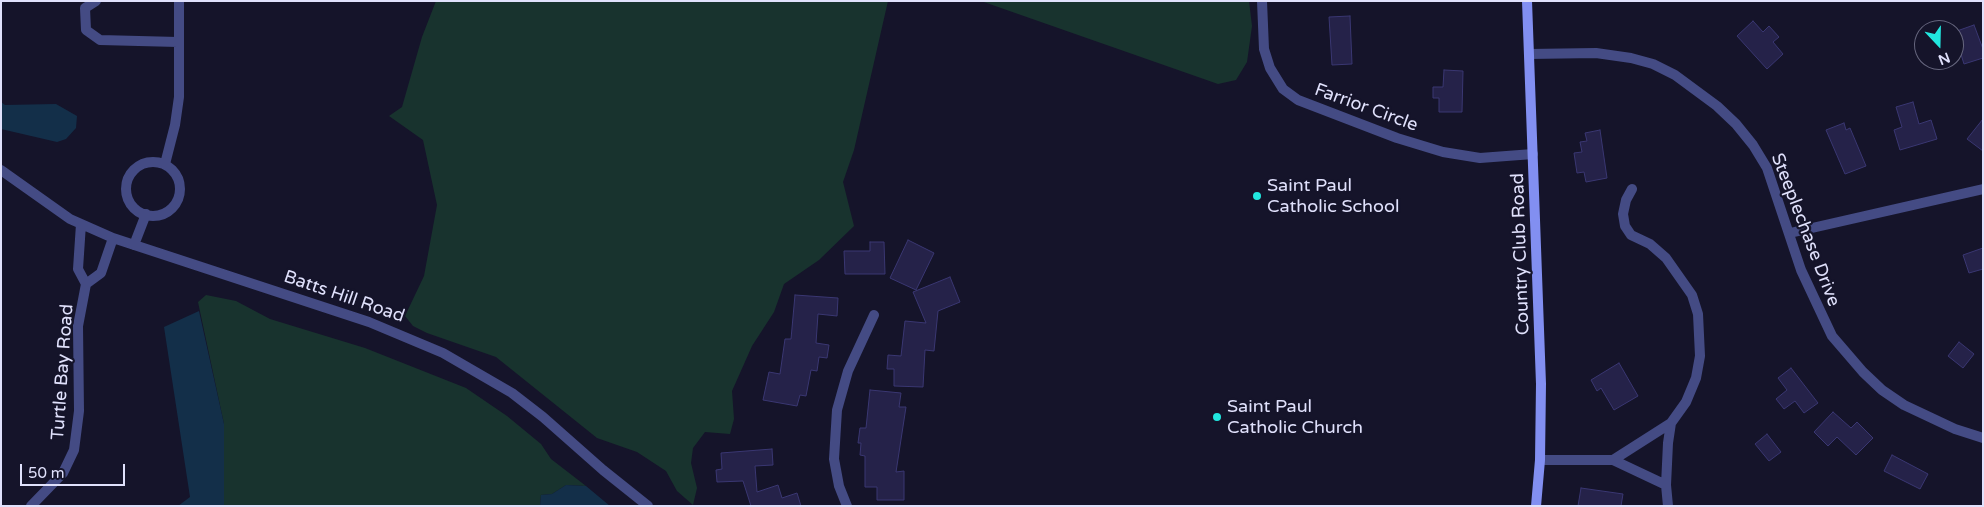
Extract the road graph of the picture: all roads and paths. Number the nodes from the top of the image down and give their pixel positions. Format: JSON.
{"nodes":[{"id":1,"x":96,"y":1,"type":"edge"},
{"id":2,"x":178,"y":1,"type":"edge"},
{"id":3,"x":1262,"y":1,"type":"edge"},
{"id":4,"x":1527,"y":1,"type":"edge"},
{"id":5,"x":178,"y":42,"type":"junction"},
{"id":6,"x":1529,"y":54,"type":"junction"},
{"id":7,"x":1533,"y":154,"type":"junction"},
{"id":8,"x":165,"y":164,"type":"junction"},
{"id":9,"x":1,"y":170,"type":"edge"},
{"id":10,"x":1632,"y":189,"type":"dead end"},
{"id":11,"x":1983,"y":189,"type":"edge"},
{"id":12,"x":146,"y":214,"type":"junction"},
{"id":13,"x":81,"y":224,"type":"junction"},
{"id":14,"x":1790,"y":234,"type":"junction"},
{"id":15,"x":113,"y":238,"type":"junction"},
{"id":16,"x":134,"y":245,"type":"junction"},
{"id":17,"x":86,"y":284,"type":"junction"},
{"id":18,"x":874,"y":315,"type":"dead end"},
{"id":19,"x":1672,"y":423,"type":"junction"},
{"id":20,"x":1983,"y":438,"type":"edge"},
{"id":21,"x":1540,"y":460,"type":"junction"},
{"id":22,"x":1613,"y":460,"type":"junction"},
{"id":23,"x":1666,"y":485,"type":"junction"},
{"id":24,"x":31,"y":506,"type":"edge"},
{"id":25,"x":648,"y":506,"type":"edge"},
{"id":26,"x":847,"y":506,"type":"edge"},
{"id":27,"x":1536,"y":506,"type":"edge"},
{"id":28,"x":1668,"y":506,"type":"edge"}],
"edges":[{"from":1,"to":5,"type":"street"},
{"from":2,"to":5,"type":"street"},
{"from":3,"to":7,"type":"street","name":"Farrior Circle"},
{"from":4,"to":6,"type":"street","name":"Country Club Road"},
{"from":5,"to":8,"type":"street"},
{"from":6,"to":7,"type":"street","name":"Country Club Road"},
{"from":6,"to":14,"type":"street","name":"Steeplechase Drive"},
{"from":7,"to":21,"type":"street","name":"Country Club Road"},
{"from":8,"to":12,"type":"street"},
{"from":8,"to":12,"type":"street"},
{"from":9,"to":13,"type":"street","name":"Batts Hill Road"},
{"from":10,"to":19,"type":"street"},
{"from":11,"to":14,"type":"street"},
{"from":12,"to":16,"type":"street"},
{"from":13,"to":15,"type":"street","name":"Batts Hill Road"},
{"from":13,"to":17,"type":"street","name":"Turtle Bay Road"},
{"from":14,"to":20,"type":"street","name":"Steeplechase Drive"},
{"from":15,"to":16,"type":"street","name":"Batts Hill Road"},
{"from":15,"to":17,"type":"street","name":"Turtle Bay Road"},
{"from":16,"to":25,"type":"street","name":"Batts Hill Road"},
{"from":17,"to":24,"type":"street","name":"Turtle Bay Road"},
{"from":18,"to":26,"type":"street"},
{"from":19,"to":22,"type":"street"},
{"from":19,"to":23,"type":"street"},
{"from":21,"to":22,"type":"street"},
{"from":21,"to":27,"type":"street","name":"Country Club Road"},
{"from":22,"to":23,"type":"street"},
{"from":23,"to":28,"type":"street"}]}
